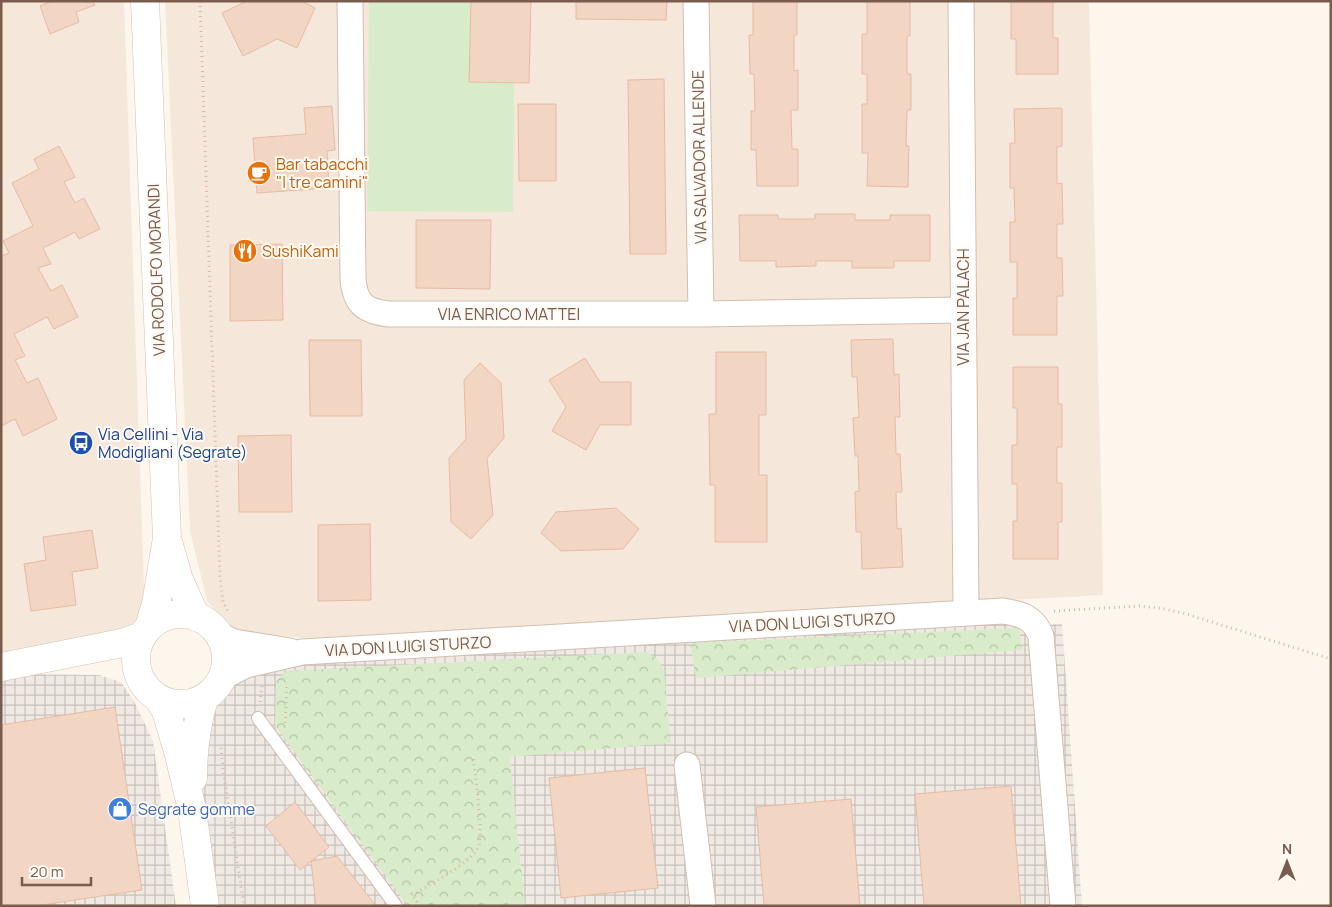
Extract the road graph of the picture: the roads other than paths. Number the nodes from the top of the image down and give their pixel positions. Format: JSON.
{"nodes":[{"id":1,"x":145,"y":1,"type":"edge"},
{"id":2,"x":350,"y":1,"type":"edge"},
{"id":3,"x":696,"y":1,"type":"edge"},
{"id":4,"x":961,"y":1,"type":"edge"},
{"id":5,"x":963,"y":310,"type":"junction"},
{"id":6,"x":702,"y":314,"type":"junction"},
{"id":7,"x":167,"y":538,"type":"junction"},
{"id":8,"x":966,"y":613,"type":"junction"},
{"id":9,"x":196,"y":617,"type":"junction"},
{"id":10,"x":224,"y":624,"type":"junction"},
{"id":11,"x":146,"y":632,"type":"junction"},
{"id":12,"x":302,"y":652,"type":"junction"},
{"id":13,"x":11,"y":665,"type":"edge"},
{"id":14,"x":138,"y":675,"type":"junction"},
{"id":15,"x":223,"y":677,"type":"junction"},
{"id":16,"x":159,"y":699,"type":"junction"},
{"id":17,"x":204,"y":699,"type":"junction"},
{"id":18,"x":258,"y":718,"type":"road end"},
{"id":19,"x":687,"y":765,"type":"dead end"},
{"id":20,"x":192,"y":809,"type":"junction"},
{"id":21,"x":400,"y":903,"type":"edge"},
{"id":22,"x":205,"y":906,"type":"edge"},
{"id":23,"x":703,"y":906,"type":"edge"},
{"id":24,"x":1063,"y":906,"type":"edge"}],
"edges":[{"from":1,"to":7,"type":"street","name":"VIA RODOLFO MORANDI"},
{"from":2,"to":6,"type":"street","name":"VIA ENRICO MATTEI"},
{"from":3,"to":6,"type":"street","name":"VIA SALVADOR ALLENDE"},
{"from":4,"to":5,"type":"street","name":"VIA JAN PALACH"},
{"from":5,"to":6,"type":"street","name":"VIA ENRICO MATTEI"},
{"from":5,"to":8,"type":"street","name":"VIA JAN PALACH"},
{"from":7,"to":9,"type":"street","name":"VIA RODOLFO MORANDI"},
{"from":7,"to":11,"type":"street","name":"VIA RODOLFO MORANDI"},
{"from":8,"to":12,"type":"street","name":"VIA DON LUIGI STURZO"},
{"from":8,"to":24,"type":"street","name":"VIA DON LUIGI STURZO"},
{"from":9,"to":10,"type":"street"},
{"from":9,"to":11,"type":"street"},
{"from":10,"to":12,"type":"street","name":"VIA DON LUIGI STURZO"},
{"from":10,"to":15,"type":"street"},
{"from":11,"to":13,"type":"street"},
{"from":11,"to":14,"type":"street"},
{"from":12,"to":15,"type":"street","name":"VIA DON LUIGI STURZO"},
{"from":13,"to":14,"type":"street"},
{"from":14,"to":16,"type":"street"},
{"from":15,"to":17,"type":"street"},
{"from":16,"to":17,"type":"street"},
{"from":16,"to":20,"type":"street"},
{"from":17,"to":20,"type":"street"},
{"from":18,"to":21,"type":"lane"},
{"from":19,"to":23,"type":"street"},
{"from":20,"to":22,"type":"street"}]}
